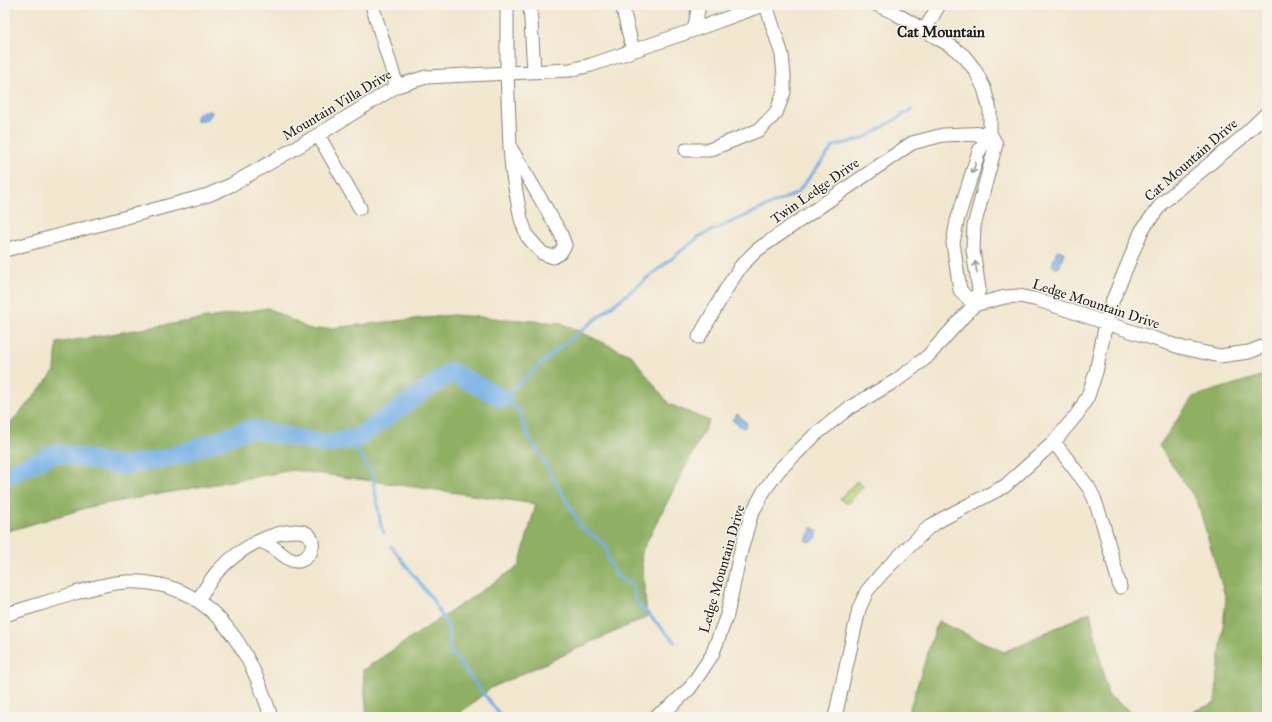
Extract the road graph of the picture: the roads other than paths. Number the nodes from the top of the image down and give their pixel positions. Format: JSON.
{"nodes":[{"id":1,"x":372,"y":5,"type":"edge"},
{"id":2,"x":507,"y":5,"type":"edge"},
{"id":3,"x":530,"y":5,"type":"edge"},
{"id":4,"x":622,"y":5,"type":"edge"},
{"id":5,"x":699,"y":5,"type":"edge"},
{"id":6,"x":763,"y":5,"type":"edge"},
{"id":7,"x":766,"y":5,"type":"edge"},
{"id":8,"x":877,"y":5,"type":"edge"},
{"id":9,"x":939,"y":5,"type":"edge"},
{"id":10,"x":694,"y":30,"type":"junction"},
{"id":11,"x":924,"y":31,"type":"junction"},
{"id":12,"x":633,"y":50,"type":"junction"},
{"id":13,"x":534,"y":71,"type":"junction"},
{"id":14,"x":507,"y":72,"type":"junction"},
{"id":15,"x":397,"y":86,"type":"junction"},
{"id":16,"x":1267,"y":113,"type":"edge"},
{"id":17,"x":990,"y":133,"type":"junction"},
{"id":18,"x":318,"y":135,"type":"junction"},
{"id":19,"x":510,"y":147,"type":"junction"},
{"id":20,"x":686,"y":150,"type":"dead end"},
{"id":21,"x":360,"y":208,"type":"dead end"},
{"id":22,"x":5,"y":250,"type":"edge"},
{"id":23,"x":974,"y":305,"type":"junction"},
{"id":24,"x":1106,"y":323,"type":"junction"},
{"id":25,"x":699,"y":338,"type":"dead end"},
{"id":26,"x":1267,"y":344,"type":"edge"},
{"id":27,"x":1054,"y":442,"type":"junction"},
{"id":28,"x":260,"y":541,"type":"dead end"},
{"id":29,"x":1120,"y":587,"type":"dead end"},
{"id":30,"x":198,"y":600,"type":"junction"},
{"id":31,"x":5,"y":615,"type":"edge"},
{"id":32,"x":272,"y":717,"type":"edge"},
{"id":33,"x":656,"y":717,"type":"edge"},
{"id":34,"x":835,"y":717,"type":"edge"}],
"edges":[{"from":1,"to":15,"type":"street"},
{"from":2,"to":14,"type":"street"},
{"from":3,"to":13,"type":"street"},
{"from":4,"to":12,"type":"street"},
{"from":5,"to":10,"type":"street"},
{"from":6,"to":10,"type":"street","name":"Mountain Villa Drive"},
{"from":7,"to":20,"type":"street"},
{"from":8,"to":11,"type":"street"},
{"from":9,"to":11,"type":"street"},
{"from":10,"to":12,"type":"street","name":"Mountain Villa Drive"},
{"from":11,"to":17,"type":"street"},
{"from":12,"to":13,"type":"street","name":"Mountain Villa Drive"},
{"from":13,"to":14,"type":"street","name":"Mountain Villa Drive"},
{"from":14,"to":15,"type":"street","name":"Mountain Villa Drive"},
{"from":14,"to":19,"type":"street"},
{"from":15,"to":18,"type":"street","name":"Mountain Villa Drive"},
{"from":16,"to":24,"type":"street","name":"Cat Mountain Drive"},
{"from":23,"to":17,"type":"street","one_way":true},
{"from":17,"to":23,"type":"street","one_way":true},
{"from":17,"to":25,"type":"street","name":"Twin Ledge Drive"},
{"from":18,"to":21,"type":"street"},
{"from":18,"to":22,"type":"street","name":"Mountain Villa Drive"},
{"from":19,"to":19,"type":"street"},
{"from":23,"to":24,"type":"street","name":"Ledge Mountain Drive"},
{"from":23,"to":33,"type":"street","name":"Ledge Mountain Drive"},
{"from":24,"to":26,"type":"street","name":"Ledge Mountain Drive"},
{"from":24,"to":27,"type":"street","name":"Cat Mountain Drive"},
{"from":27,"to":29,"type":"street"},
{"from":27,"to":34,"type":"street","name":"Cat Mountain Drive"},
{"from":28,"to":30,"type":"street"},
{"from":30,"to":31,"type":"street"},
{"from":30,"to":32,"type":"street"}]}
